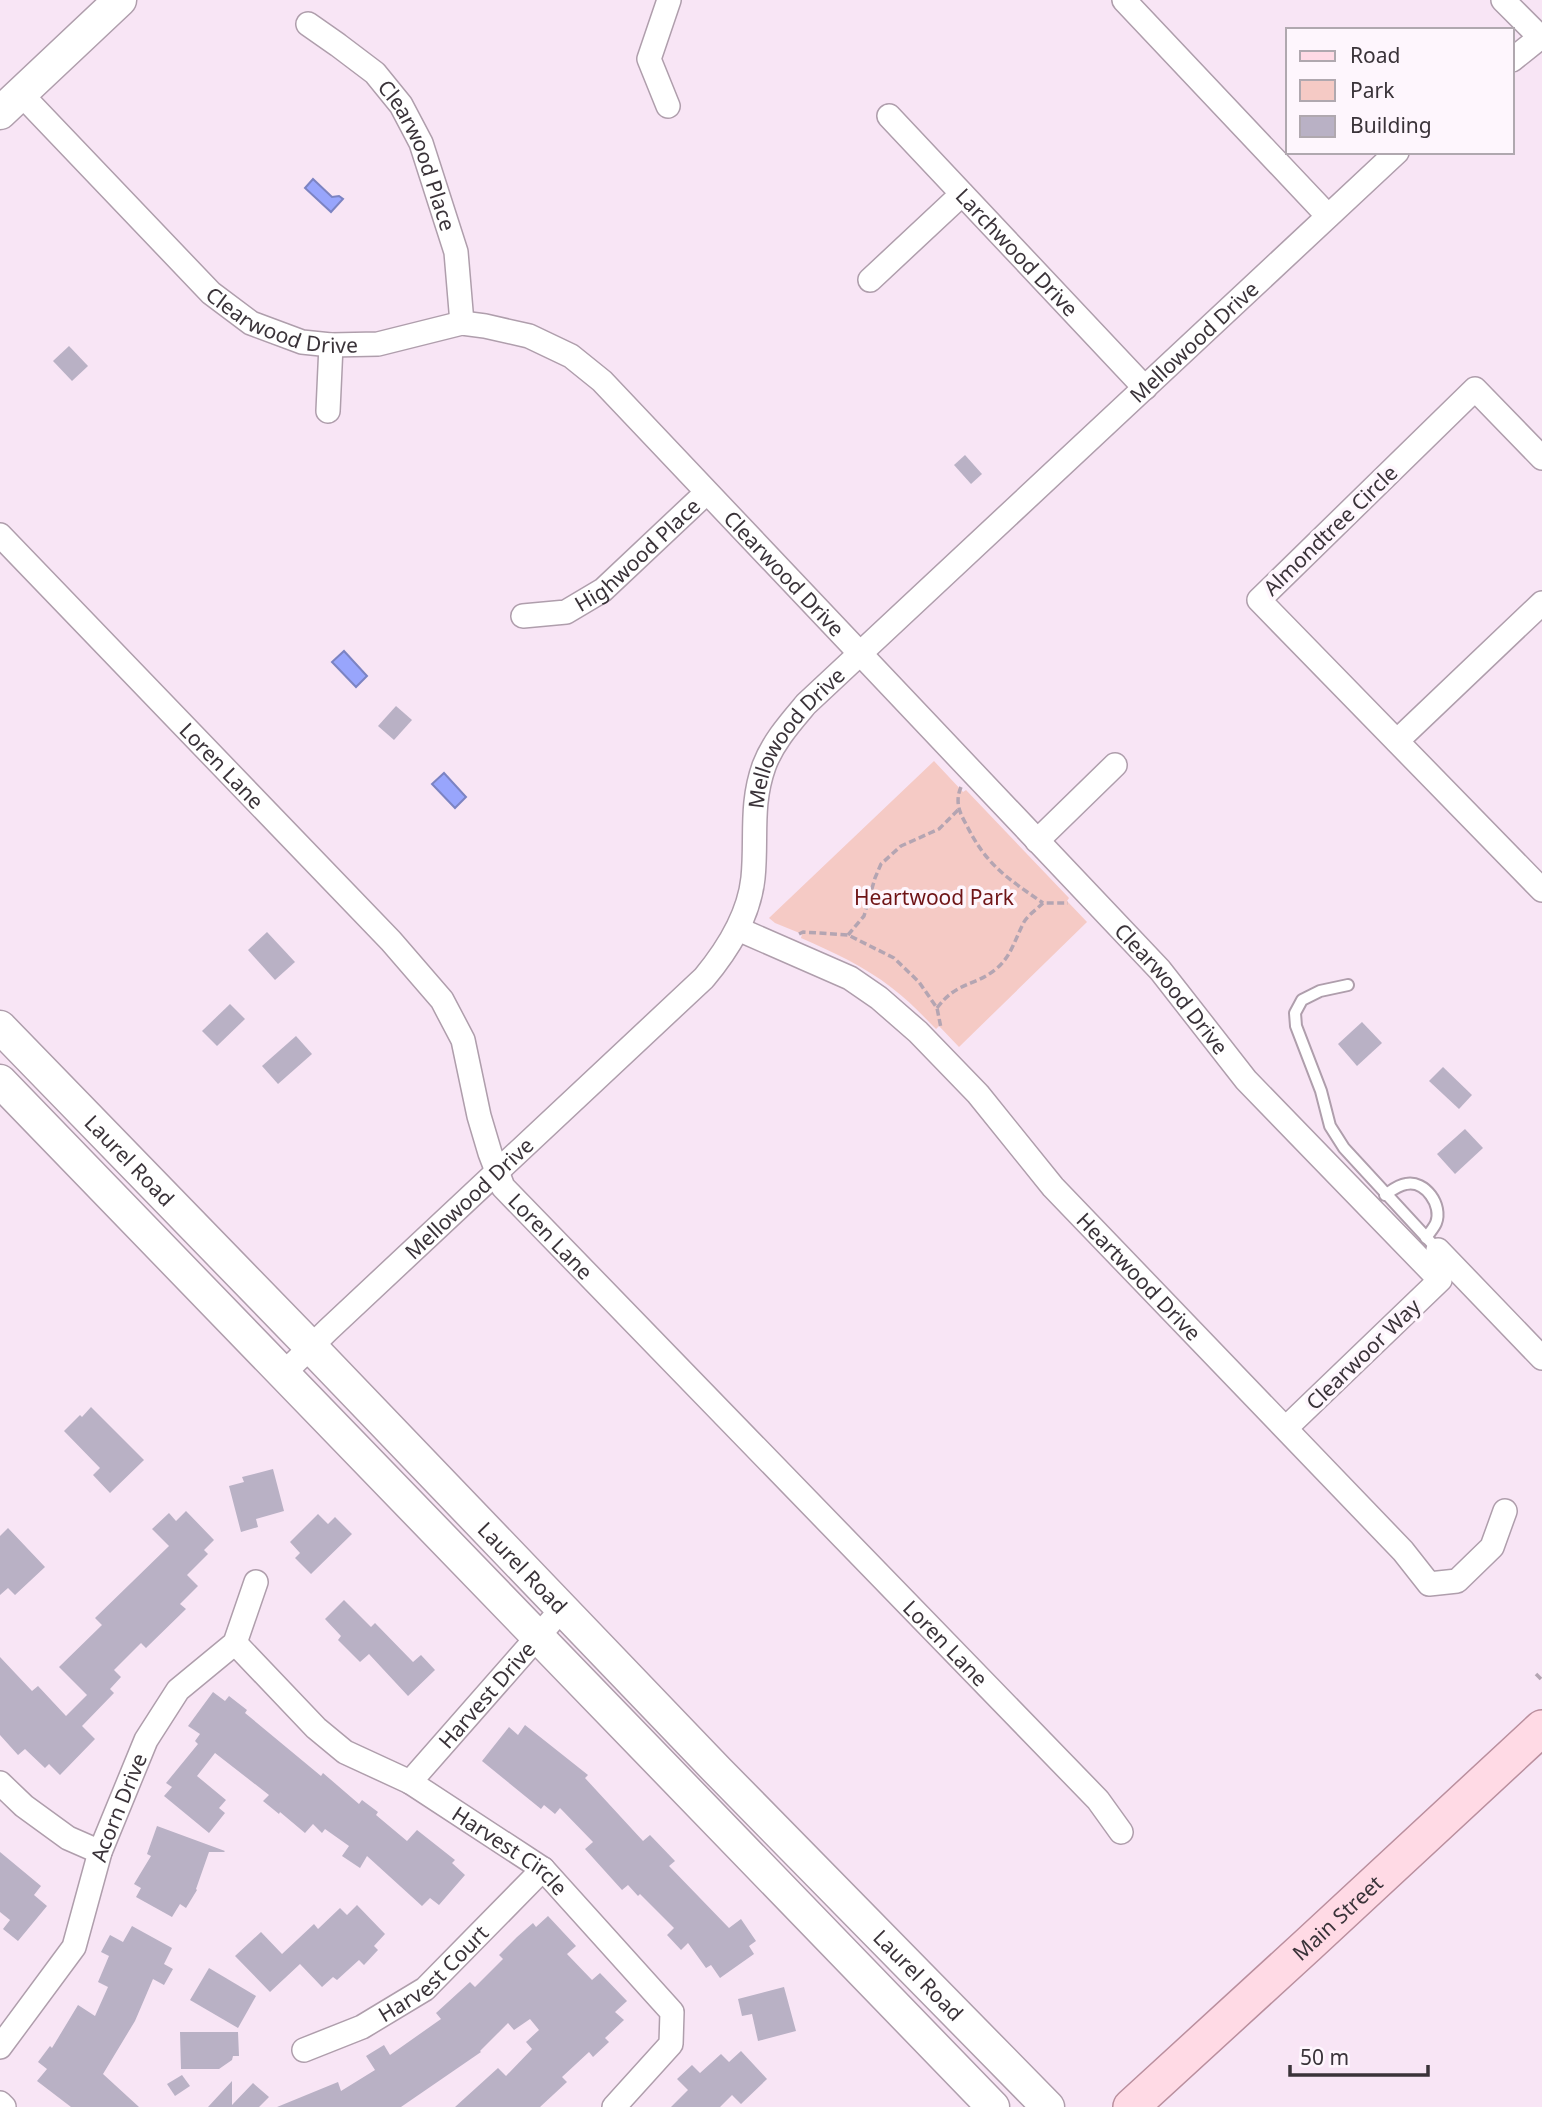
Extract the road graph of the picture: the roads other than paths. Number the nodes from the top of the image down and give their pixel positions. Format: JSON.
{"nodes":[{"id":1,"x":120,"y":0,"type":"edge"},
{"id":2,"x":669,"y":0,"type":"edge"},
{"id":3,"x":1124,"y":0,"type":"edge"},
{"id":4,"x":1503,"y":0,"type":"edge"},
{"id":5,"x":308,"y":24,"type":"dead end"},
{"id":6,"x":1541,"y":36,"type":"edge"},
{"id":7,"x":1514,"y":58,"type":"edge"},
{"id":8,"x":11,"y":103,"type":"edge"},
{"id":9,"x":668,"y":106,"type":"dead end"},
{"id":10,"x":889,"y":116,"type":"dead end"},
{"id":11,"x":1394,"y":154,"type":"edge"},
{"id":12,"x":962,"y":194,"type":"junction"},
{"id":13,"x":1328,"y":216,"type":"junction"},
{"id":14,"x":870,"y":280,"type":"dead end"},
{"id":15,"x":462,"y":323,"type":"junction"},
{"id":16,"x":331,"y":345,"type":"junction"},
{"id":17,"x":1145,"y":388,"type":"junction"},
{"id":18,"x":328,"y":411,"type":"dead end"},
{"id":19,"x":1542,"y":458,"type":"edge"},
{"id":20,"x":706,"y":493,"type":"junction"},
{"id":21,"x":0,"y":535,"type":"edge"},
{"id":22,"x":1542,"y":603,"type":"edge"},
{"id":23,"x":523,"y":615,"type":"dead end"},
{"id":24,"x":860,"y":654,"type":"junction"},
{"id":25,"x":1397,"y":741,"type":"junction"},
{"id":26,"x":1115,"y":765,"type":"dead end"},
{"id":27,"x":1037,"y":841,"type":"junction"},
{"id":28,"x":1542,"y":890,"type":"edge"},
{"id":29,"x":738,"y":929,"type":"junction"},
{"id":30,"x":1348,"y":985,"type":"dead end"},
{"id":31,"x":0,"y":1027,"type":"edge"},
{"id":32,"x":0,"y":1082,"type":"edge"},
{"id":33,"x":86,"y":1114,"type":"junction"},
{"id":34,"x":496,"y":1171,"type":"junction"},
{"id":35,"x":1385,"y":1195,"type":"junction"},
{"id":36,"x":1432,"y":1244,"type":"junction"},
{"id":37,"x":1440,"y":1280,"type":"joint"},
{"id":38,"x":310,"y":1347,"type":"junction"},
{"id":39,"x":1542,"y":1358,"type":"edge"},
{"id":40,"x":283,"y":1374,"type":"junction"},
{"id":41,"x":1286,"y":1428,"type":"junction"},
{"id":42,"x":1505,"y":1511,"type":"dead end"},
{"id":43,"x":256,"y":1582,"type":"dead end"},
{"id":44,"x":562,"y":1609,"type":"junction"},
{"id":45,"x":537,"y":1636,"type":"junction"},
{"id":46,"x":235,"y":1643,"type":"junction"},
{"id":47,"x":1542,"y":1727,"type":"edge"},
{"id":48,"x":410,"y":1782,"type":"junction"},
{"id":49,"x":0,"y":1783,"type":"edge"},
{"id":50,"x":1121,"y":1832,"type":"dead end"},
{"id":51,"x":100,"y":1852,"type":"junction"},
{"id":52,"x":543,"y":1869,"type":"junction"},
{"id":53,"x":0,"y":2046,"type":"edge"},
{"id":54,"x":304,"y":2050,"type":"dead end"},
{"id":55,"x":0,"y":2103,"type":"edge"},
{"id":56,"x":4,"y":2107,"type":"edge"},
{"id":57,"x":614,"y":2107,"type":"edge"},
{"id":58,"x":993,"y":2107,"type":"edge"},
{"id":59,"x":1048,"y":2107,"type":"edge"},
{"id":60,"x":1131,"y":2107,"type":"edge"}],
"edges":[{"from":1,"to":8,"type":"main road"},
{"from":2,"to":9,"type":"street"},
{"from":3,"to":13,"type":"street"},
{"from":4,"to":6,"type":"street"},
{"from":5,"to":15,"type":"street","name":"Clearwood Place"},
{"from":6,"to":7,"type":"street"},
{"from":8,"to":16,"type":"street","name":"Clearwood Drive"},
{"from":10,"to":12,"type":"street","name":"Larchwood Drive"},
{"from":11,"to":13,"type":"street","name":"Mellowood Drive"},
{"from":12,"to":14,"type":"street"},
{"from":12,"to":17,"type":"street","name":"Larchwood Drive"},
{"from":13,"to":17,"type":"street","name":"Mellowood Drive"},
{"from":15,"to":16,"type":"street","name":"Clearwood Drive"},
{"from":15,"to":20,"type":"street","name":"Clearwood Drive"},
{"from":16,"to":18,"type":"street"},
{"from":17,"to":24,"type":"street","name":"Mellowood Drive"},
{"from":19,"to":25,"type":"street","name":"Almondtree Circle"},
{"from":20,"to":23,"type":"street","name":"Highwood Place"},
{"from":20,"to":24,"type":"street","name":"Clearwood Drive"},
{"from":21,"to":34,"type":"street","name":"Loren Lane"},
{"from":22,"to":25,"type":"street"},
{"from":24,"to":27,"type":"street","name":"Clearwood Drive"},
{"from":24,"to":29,"type":"street","name":"Mellowood Drive"},
{"from":25,"to":28,"type":"street"},
{"from":26,"to":27,"type":"street"},
{"from":27,"to":37,"type":"street","name":"Clearwood Drive"},
{"from":29,"to":34,"type":"street","name":"Mellowood Drive"},
{"from":29,"to":41,"type":"street","name":"Heartwood Drive"},
{"from":30,"to":35,"type":"lane"},
{"from":31,"to":33,"type":"main road","name":"Laurel Road"},
{"from":32,"to":33,"type":"main road"},
{"from":32,"to":40,"type":"main road","name":"Laurel Road"},
{"from":33,"to":38,"type":"main road","name":"Laurel Road"},
{"from":34,"to":38,"type":"street","name":"Mellowood Drive"},
{"from":34,"to":50,"type":"street","name":"Loren Lane"},
{"from":35,"to":36,"type":"lane"},
{"from":35,"to":36,"type":"lane"},
{"from":36,"to":39,"type":"street"},
{"from":37,"to":41,"type":"street","name":"Clearwoor Way"},
{"from":38,"to":40,"type":"street","name":"Mellowood Drive"},
{"from":38,"to":44,"type":"main road","name":"Laurel Road"},
{"from":40,"to":45,"type":"main road","name":"Laurel Road"},
{"from":41,"to":42,"type":"street","name":"Heartwood Drive"},
{"from":43,"to":46,"type":"street"},
{"from":44,"to":45,"type":"street","name":"Harvest Drive"},
{"from":44,"to":59,"type":"main road","name":"Laurel Road"},
{"from":45,"to":48,"type":"street","name":"Harvest Drive"},
{"from":45,"to":58,"type":"main road","name":"Laurel Road"},
{"from":46,"to":48,"type":"street","name":"Harvest Circle"},
{"from":46,"to":51,"type":"street","name":"Acorn Drive"},
{"from":47,"to":60,"type":"main road","name":"Main Street"},
{"from":48,"to":52,"type":"street","name":"Harvest Circle"},
{"from":49,"to":51,"type":"street"},
{"from":51,"to":53,"type":"street","name":"Acorn Drive"},
{"from":52,"to":54,"type":"street","name":"Harvest Court"},
{"from":52,"to":57,"type":"street","name":"Harvest Circle"},
{"from":55,"to":56,"type":"street"}]}
